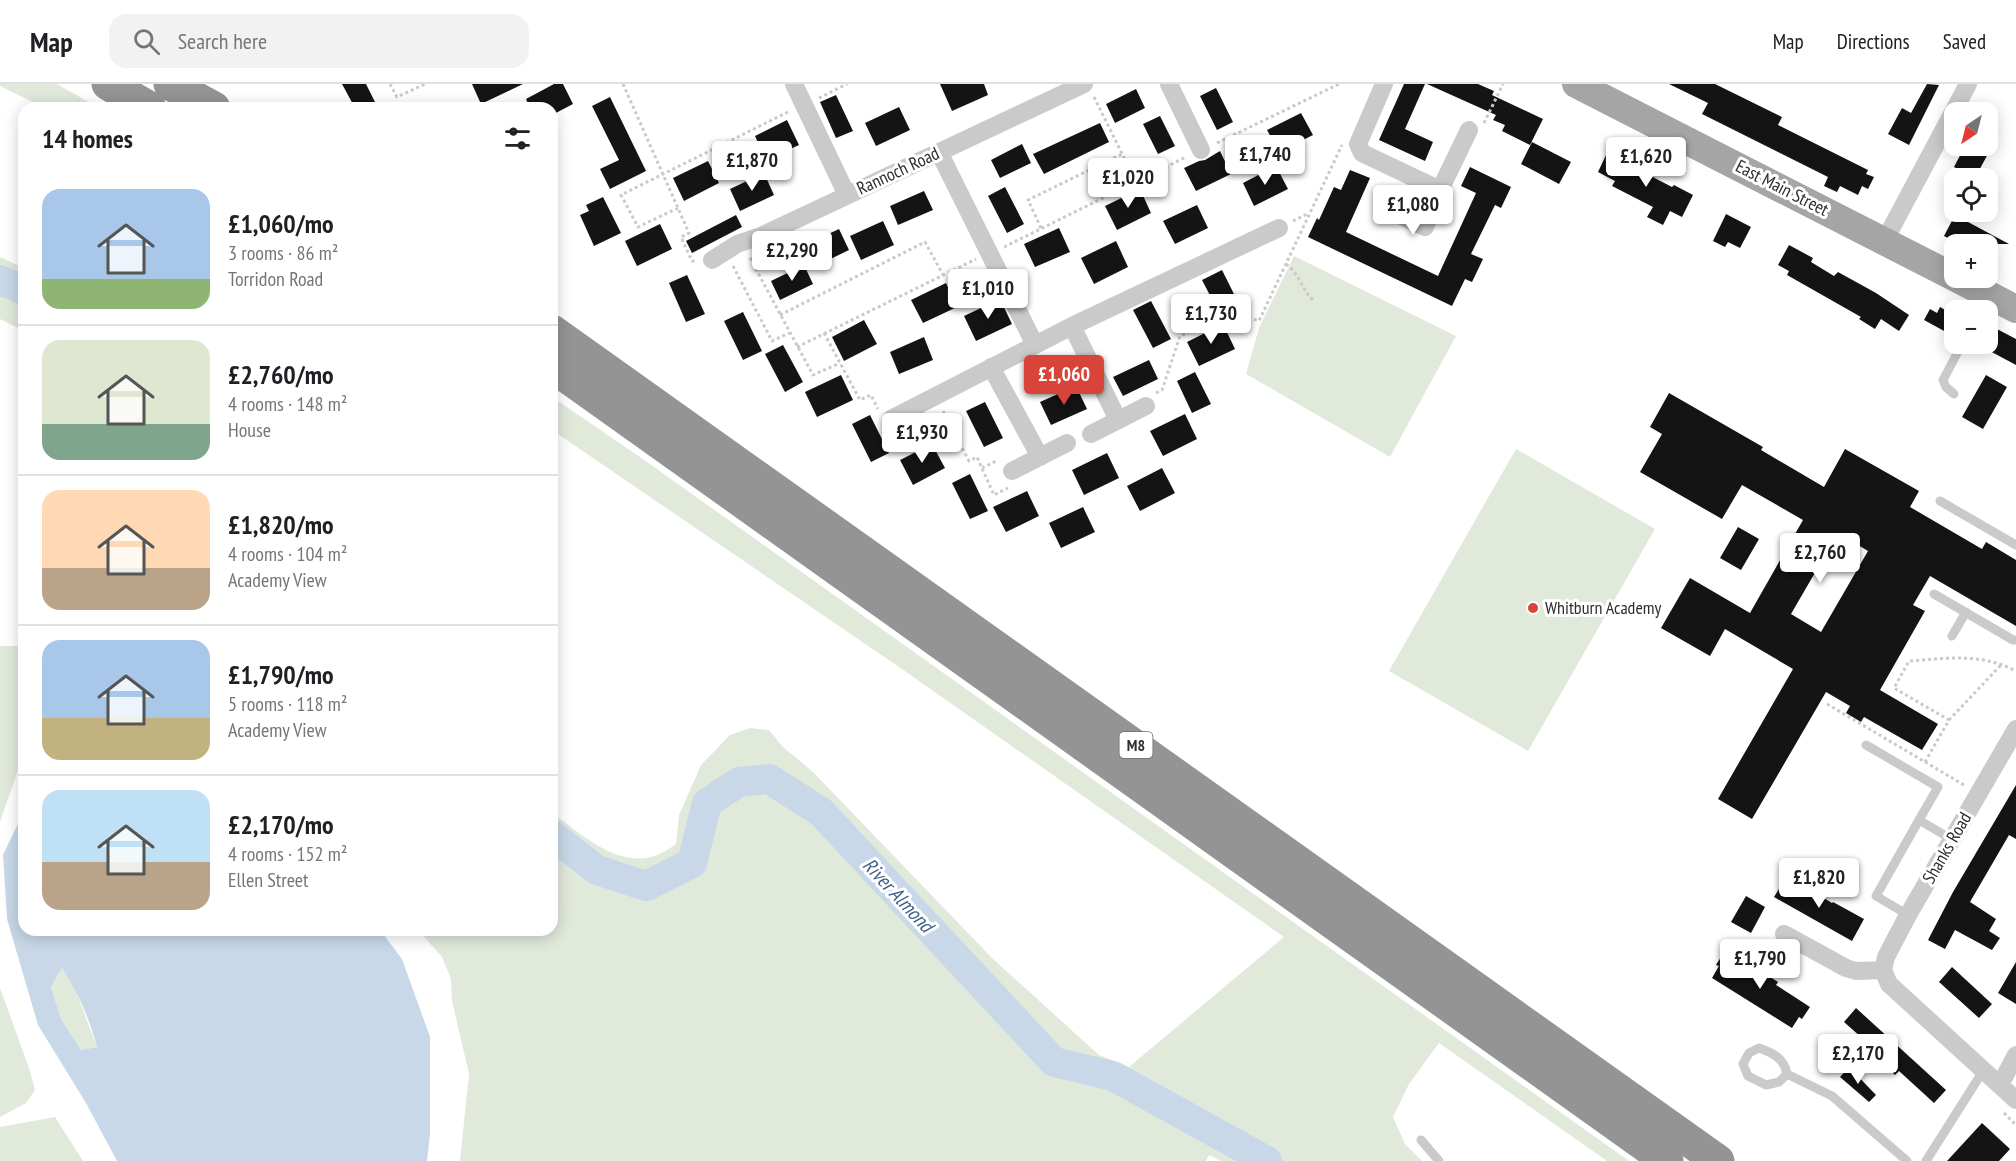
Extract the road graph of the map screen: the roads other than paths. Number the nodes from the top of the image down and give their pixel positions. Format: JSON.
{"nodes":[{"id":1,"x":108,"y":84,"type":"edge"},
{"id":2,"x":170,"y":84,"type":"edge"},
{"id":3,"x":794,"y":84,"type":"edge"},
{"id":4,"x":1169,"y":84,"type":"edge"},
{"id":5,"x":1384,"y":84,"type":"edge"},
{"id":6,"x":1576,"y":84,"type":"edge"},
{"id":7,"x":1968,"y":84,"type":"edge"},
{"id":8,"x":1058,"y":89,"type":"edge"},
{"id":9,"x":1088,"y":89,"type":"edge"},
{"id":10,"x":140,"y":102,"type":"edge"},
{"id":11,"x":203,"y":102,"type":"edge"},
{"id":12,"x":1469,"y":130,"type":"road end"},
{"id":13,"x":1201,"y":150,"type":"road end"},
{"id":14,"x":939,"y":152,"type":"junction"},
{"id":15,"x":1440,"y":190,"type":"junction"},
{"id":16,"x":847,"y":195,"type":"junction"},
{"id":17,"x":1389,"y":210,"type":"dead end"},
{"id":18,"x":1279,"y":228,"type":"dead end"},
{"id":19,"x":1885,"y":240,"type":"junction"},
{"id":20,"x":719,"y":256,"type":"road end"},
{"id":21,"x":1944,"y":271,"type":"edge"},
{"id":22,"x":1968,"y":288,"type":"edge"},
{"id":23,"x":1982,"y":300,"type":"edge"},
{"id":24,"x":1998,"y":305,"type":"edge"},
{"id":25,"x":2016,"y":309,"type":"edge"},
{"id":26,"x":1072,"y":326,"type":"junction"},
{"id":27,"x":558,"y":335,"type":"edge"},
{"id":28,"x":1035,"y":345,"type":"junction"},
{"id":29,"x":1957,"y":354,"type":"edge"},
{"id":30,"x":992,"y":367,"type":"junction"},
{"id":31,"x":558,"y":370,"type":"edge"},
{"id":32,"x":1954,"y":394,"type":"dead end"},
{"id":33,"x":1146,"y":406,"type":"road end"},
{"id":34,"x":891,"y":419,"type":"road end"},
{"id":35,"x":1118,"y":420,"type":"junction"},
{"id":36,"x":1091,"y":434,"type":"dead end"},
{"id":37,"x":1068,"y":442,"type":"dead end"},
{"id":38,"x":1040,"y":457,"type":"junction"},
{"id":39,"x":1011,"y":479,"type":"road end"},
{"id":40,"x":1940,"y":501,"type":"dead end"},
{"id":41,"x":2016,"y":545,"type":"edge"},
{"id":42,"x":1934,"y":594,"type":"dead end"},
{"id":43,"x":1966,"y":612,"type":"junction"},
{"id":44,"x":1952,"y":636,"type":"dead end"},
{"id":45,"x":2016,"y":640,"type":"edge"},
{"id":46,"x":2016,"y":729,"type":"edge"},
{"id":47,"x":1866,"y":745,"type":"dead end"},
{"id":48,"x":1919,"y":820,"type":"junction"},
{"id":49,"x":1951,"y":839,"type":"junction"},
{"id":50,"x":1908,"y":915,"type":"junction"},
{"id":51,"x":1784,"y":934,"type":"dead end"},
{"id":52,"x":1883,"y":970,"type":"junction"},
{"id":53,"x":2016,"y":1055,"type":"edge"},
{"id":54,"x":1983,"y":1071,"type":"junction"},
{"id":55,"x":1787,"y":1074,"type":"junction"},
{"id":56,"x":2000,"y":1085,"type":"junction"},
{"id":57,"x":2016,"y":1100,"type":"edge"},
{"id":58,"x":1421,"y":1140,"type":"dead end"},
{"id":59,"x":1439,"y":1161,"type":"edge"},
{"id":60,"x":1667,"y":1161,"type":"edge"},
{"id":61,"x":1718,"y":1161,"type":"edge"},
{"id":62,"x":1907,"y":1161,"type":"edge"},
{"id":63,"x":1926,"y":1161,"type":"edge"}],
"edges":[{"from":1,"to":10,"type":"highway"},
{"from":2,"to":11,"type":"highway"},
{"from":3,"to":16,"type":"street"},
{"from":4,"to":13,"type":"street"},
{"from":5,"to":15,"type":"street"},
{"from":6,"to":19,"type":"main road","name":"East Main Street"},
{"from":7,"to":19,"type":"street"},
{"from":8,"to":9,"type":"street","name":"Rannoch Road"},
{"from":8,"to":14,"type":"street","name":"Rannoch Road"},
{"from":12,"to":15,"type":"street"},
{"from":14,"to":16,"type":"street","name":"Rannoch Road"},
{"from":14,"to":28,"type":"street"},
{"from":15,"to":17,"type":"street"},
{"from":16,"to":20,"type":"street","name":"Rannoch Road"},
{"from":18,"to":26,"type":"street"},
{"from":19,"to":21,"type":"main road","name":"East Main Street"},
{"from":22,"to":23,"type":"main road","name":"East Main Street"},
{"from":24,"to":25,"type":"main road","name":"East Main Street"},
{"from":26,"to":28,"type":"street"},
{"from":26,"to":35,"type":"street"},
{"from":27,"to":61,"type":"highway","number":"M8"},
{"from":28,"to":30,"type":"street"},
{"from":29,"to":32,"type":"lane"},
{"from":30,"to":34,"type":"street"},
{"from":30,"to":38,"type":"street"},
{"from":31,"to":60,"type":"highway","number":"M8"},
{"from":33,"to":35,"type":"street"},
{"from":35,"to":36,"type":"street"},
{"from":37,"to":38,"type":"street"},
{"from":38,"to":39,"type":"street"},
{"from":40,"to":41,"type":"lane"},
{"from":42,"to":43,"type":"lane"},
{"from":43,"to":44,"type":"lane"},
{"from":43,"to":45,"type":"lane"},
{"from":46,"to":49,"type":"street","name":"Shanks Road"},
{"from":47,"to":48,"type":"lane"},
{"from":48,"to":49,"type":"lane"},
{"from":48,"to":50,"type":"lane"},
{"from":49,"to":50,"type":"street","name":"Shanks Road"},
{"from":50,"to":52,"type":"street","name":"Shanks Road"},
{"from":51,"to":52,"type":"street"},
{"from":52,"to":54,"type":"street"},
{"from":53,"to":56,"type":"street"},
{"from":54,"to":56,"type":"street"},
{"from":54,"to":63,"type":"lane"},
{"from":55,"to":55,"type":"lane"},
{"from":55,"to":62,"type":"lane"},
{"from":56,"to":57,"type":"street"},
{"from":58,"to":59,"type":"lane"}]}
